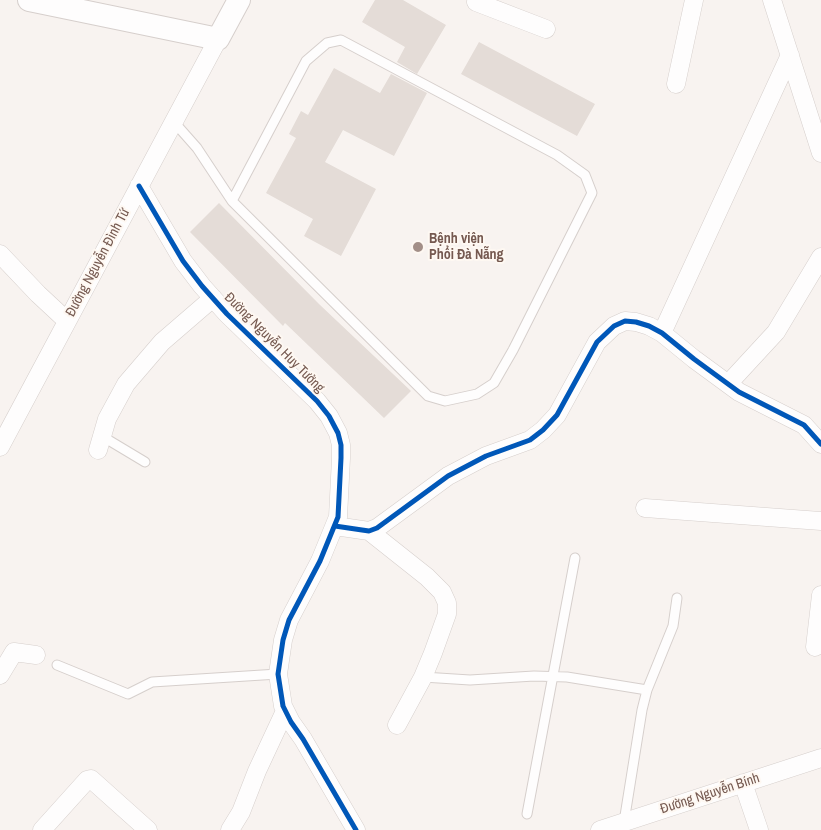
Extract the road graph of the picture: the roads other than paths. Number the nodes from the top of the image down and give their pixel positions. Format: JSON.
{"nodes":[{"id":1,"x":29,"y":0,"type":"edge"},
{"id":2,"x":239,"y":0,"type":"edge"},
{"id":3,"x":477,"y":0,"type":"edge"},
{"id":4,"x":694,"y":0,"type":"edge"},
{"id":5,"x":772,"y":0,"type":"edge"},
{"id":6,"x":546,"y":29,"type":"dead end"},
{"id":7,"x":218,"y":39,"type":"junction"},
{"id":8,"x":790,"y":55,"type":"junction"},
{"id":9,"x":676,"y":84,"type":"dead end"},
{"id":10,"x":174,"y":122,"type":"junction"},
{"id":11,"x":821,"y":153,"type":"edge"},
{"id":12,"x":139,"y":186,"type":"junction"},
{"id":13,"x":232,"y":201,"type":"junction"},
{"id":14,"x":0,"y":254,"type":"edge"},
{"id":15,"x":821,"y":257,"type":"edge"},
{"id":16,"x":213,"y":298,"type":"junction"},
{"id":17,"x":67,"y":321,"type":"junction"},
{"id":18,"x":662,"y":333,"type":"junction"},
{"id":19,"x":728,"y":384,"type":"junction"},
{"id":20,"x":821,"y":444,"type":"edge"},
{"id":21,"x":99,"y":445,"type":"joint"},
{"id":22,"x":0,"y":447,"type":"edge"},
{"id":23,"x":145,"y":462,"type":"dead end"},
{"id":24,"x":645,"y":508,"type":"dead end"},
{"id":25,"x":821,"y":521,"type":"edge"},
{"id":26,"x":335,"y":526,"type":"junction"},
{"id":27,"x":369,"y":530,"type":"junction"},
{"id":28,"x":575,"y":558,"type":"dead end"},
{"id":29,"x":821,"y":595,"type":"edge"},
{"id":30,"x":677,"y":598,"type":"dead end"},
{"id":31,"x":815,"y":648,"type":"dead end"},
{"id":32,"x":36,"y":655,"type":"dead end"},
{"id":33,"x":57,"y":665,"type":"dead end"},
{"id":34,"x":278,"y":674,"type":"junction"},
{"id":35,"x":0,"y":675,"type":"edge"},
{"id":36,"x":553,"y":676,"type":"junction"},
{"id":37,"x":423,"y":677,"type":"junction"},
{"id":38,"x":647,"y":690,"type":"junction"},
{"id":39,"x":285,"y":711,"type":"junction"},
{"id":40,"x":397,"y":725,"type":"dead end"},
{"id":41,"x":821,"y":758,"type":"edge"},
{"id":42,"x":743,"y":783,"type":"junction"},
{"id":43,"x":527,"y":814,"type":"dead end"},
{"id":44,"x":624,"y":822,"type":"junction"},
{"id":45,"x":42,"y":830,"type":"edge"},
{"id":46,"x":148,"y":830,"type":"edge"},
{"id":47,"x":230,"y":830,"type":"edge"},
{"id":48,"x":356,"y":830,"type":"edge"},
{"id":49,"x":600,"y":830,"type":"edge"},
{"id":50,"x":759,"y":830,"type":"edge"}],
"edges":[{"from":1,"to":7,"type":"street"},
{"from":2,"to":7,"type":"street","name":"Đường Nguyễn Đình Tứ"},
{"from":3,"to":6,"type":"street"},
{"from":4,"to":9,"type":"street"},
{"from":5,"to":8,"type":"street"},
{"from":7,"to":10,"type":"street","name":"Đường Nguyễn Đình Tứ"},
{"from":8,"to":11,"type":"street"},
{"from":8,"to":18,"type":"street"},
{"from":10,"to":12,"type":"street","name":"Đường Nguyễn Đình Tứ"},
{"from":10,"to":13,"type":"lane"},
{"from":12,"to":16,"type":"street","name":"Đường Nguyễn Huy Tưởng"},
{"from":12,"to":17,"type":"street","name":"Đường Nguyễn Đình Tứ"},
{"from":13,"to":13,"type":"lane"},
{"from":14,"to":17,"type":"street"},
{"from":15,"to":19,"type":"street"},
{"from":16,"to":21,"type":"street"},
{"from":16,"to":26,"type":"street","name":"Đường Nguyễn Huy Tưởng"},
{"from":17,"to":22,"type":"street","name":"Đường Nguyễn Đình Tứ"},
{"from":18,"to":19,"type":"street"},
{"from":18,"to":27,"type":"street"},
{"from":19,"to":20,"type":"street"},
{"from":21,"to":23,"type":"lane"},
{"from":24,"to":25,"type":"street"},
{"from":26,"to":27,"type":"street"},
{"from":26,"to":34,"type":"street","name":"Đường Nguyễn Huy Tưởng"},
{"from":27,"to":37,"type":"street"},
{"from":28,"to":36,"type":"lane"},
{"from":29,"to":31,"type":"street"},
{"from":30,"to":38,"type":"lane"},
{"from":32,"to":35,"type":"street"},
{"from":33,"to":34,"type":"lane"},
{"from":34,"to":39,"type":"street","name":"Đường Nguyễn Huy Tưởng"},
{"from":36,"to":37,"type":"lane"},
{"from":36,"to":38,"type":"lane"},
{"from":36,"to":43,"type":"lane"},
{"from":37,"to":40,"type":"street"},
{"from":38,"to":44,"type":"lane"},
{"from":39,"to":47,"type":"street"},
{"from":39,"to":48,"type":"street","name":"Đường Nguyễn Huy Tưởng"},
{"from":41,"to":42,"type":"street","name":"Đường Nguyễn Bính"},
{"from":42,"to":44,"type":"street","name":"Đường Nguyễn Bính"},
{"from":42,"to":50,"type":"street"},
{"from":44,"to":49,"type":"street","name":"Đường Nguyễn Bính"},
{"from":45,"to":46,"type":"street"}]}
